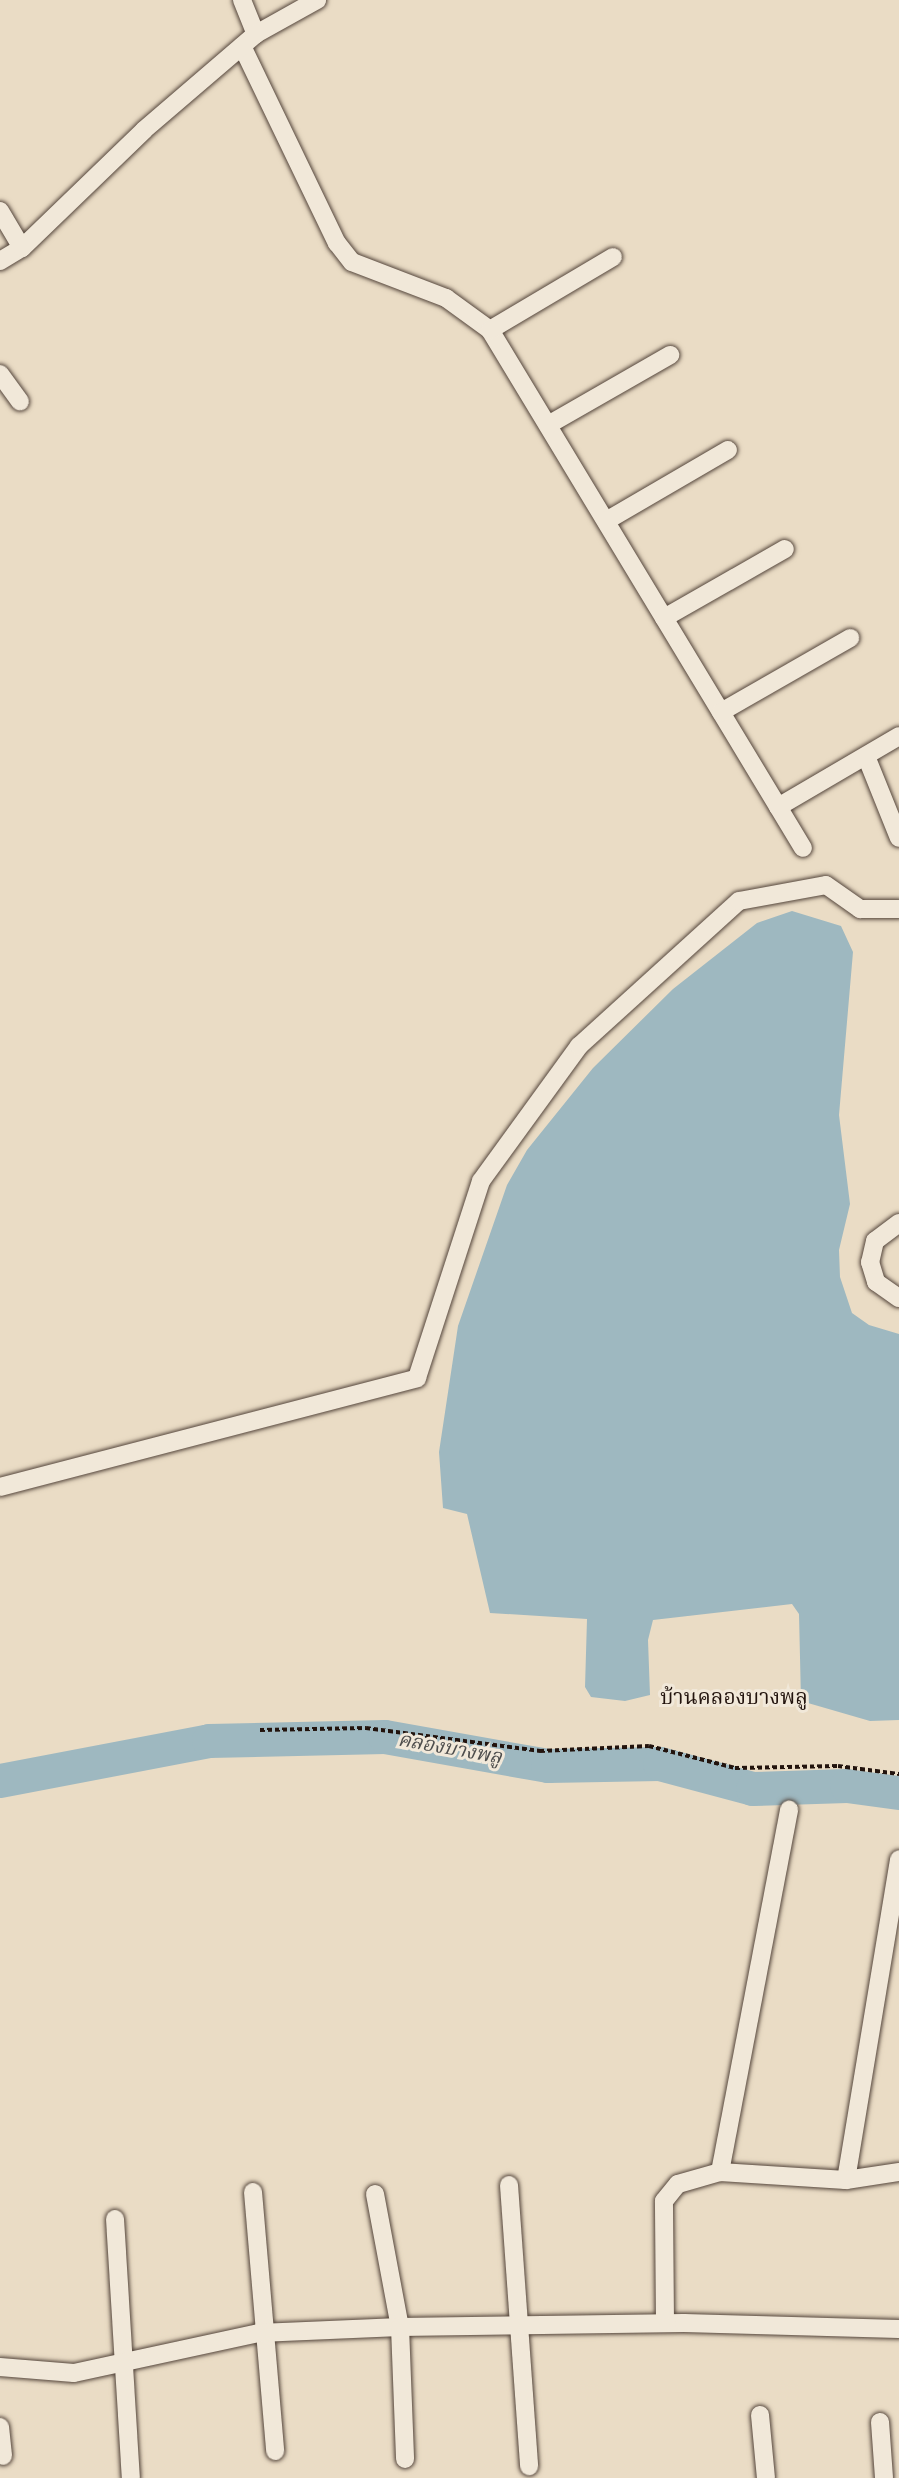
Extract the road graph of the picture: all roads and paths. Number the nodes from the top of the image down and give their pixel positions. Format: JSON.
{"nodes":[{"id":1,"x":242,"y":0,"type":"edge"},
{"id":2,"x":317,"y":0,"type":"edge"},
{"id":3,"x":256,"y":34,"type":"junction"},
{"id":4,"x":242,"y":46,"type":"junction"},
{"id":5,"x":0,"y":211,"type":"edge"},
{"id":6,"x":22,"y":248,"type":"junction"},
{"id":7,"x":613,"y":257,"type":"dead end"},
{"id":8,"x":0,"y":261,"type":"edge"},
{"id":9,"x":490,"y":330,"type":"junction"},
{"id":10,"x":670,"y":355,"type":"dead end"},
{"id":11,"x":0,"y":374,"type":"edge"},
{"id":12,"x":20,"y":402,"type":"dead end"},
{"id":13,"x":548,"y":425,"type":"junction"},
{"id":14,"x":728,"y":450,"type":"dead end"},
{"id":15,"x":606,"y":521,"type":"junction"},
{"id":16,"x":785,"y":549,"type":"dead end"},
{"id":17,"x":664,"y":618,"type":"junction"},
{"id":18,"x":850,"y":638,"type":"dead end"},
{"id":19,"x":721,"y":712,"type":"junction"},
{"id":20,"x":899,"y":736,"type":"edge"},
{"id":21,"x":866,"y":756,"type":"junction"},
{"id":22,"x":778,"y":807,"type":"junction"},
{"id":23,"x":899,"y":838,"type":"edge"},
{"id":24,"x":803,"y":848,"type":"dead end"},
{"id":25,"x":899,"y":909,"type":"edge"},
{"id":26,"x":899,"y":1223,"type":"edge"},
{"id":27,"x":899,"y":1298,"type":"edge"},
{"id":28,"x":0,"y":1486,"type":"edge"},
{"id":29,"x":260,"y":1730,"type":"dead end"},
{"id":30,"x":899,"y":1774,"type":"edge"},
{"id":31,"x":789,"y":1809,"type":"dead end"},
{"id":32,"x":899,"y":1858,"type":"edge"},
{"id":33,"x":720,"y":2172,"type":"junction"},
{"id":34,"x":899,"y":2172,"type":"edge"},
{"id":35,"x":846,"y":2180,"type":"junction"},
{"id":36,"x":509,"y":2185,"type":"dead end"},
{"id":37,"x":253,"y":2192,"type":"dead end"},
{"id":38,"x":375,"y":2194,"type":"dead end"},
{"id":39,"x":115,"y":2219,"type":"dead end"},
{"id":40,"x":665,"y":2323,"type":"junction"},
{"id":41,"x":519,"y":2325,"type":"junction"},
{"id":42,"x":400,"y":2326,"type":"junction"},
{"id":43,"x":899,"y":2329,"type":"edge"},
{"id":44,"x":265,"y":2333,"type":"junction"},
{"id":45,"x":124,"y":2364,"type":"junction"},
{"id":46,"x":0,"y":2367,"type":"edge"},
{"id":47,"x":760,"y":2415,"type":"dead end"},
{"id":48,"x":880,"y":2422,"type":"dead end"},
{"id":49,"x":0,"y":2427,"type":"edge"},
{"id":50,"x":275,"y":2451,"type":"dead end"},
{"id":51,"x":3,"y":2456,"type":"dead end"},
{"id":52,"x":405,"y":2459,"type":"dead end"},
{"id":53,"x":528,"y":2466,"type":"dead end"},
{"id":54,"x":130,"y":2478,"type":"edge"},
{"id":55,"x":766,"y":2478,"type":"edge"},
{"id":56,"x":884,"y":2478,"type":"edge"}],
"edges":[{"from":1,"to":3,"type":"street"},
{"from":2,"to":3,"type":"street"},
{"from":3,"to":4,"type":"street"},
{"from":4,"to":6,"type":"street"},
{"from":4,"to":9,"type":"street"},
{"from":5,"to":6,"type":"street"},
{"from":6,"to":8,"type":"street"},
{"from":7,"to":9,"type":"street"},
{"from":9,"to":13,"type":"street"},
{"from":10,"to":13,"type":"street"},
{"from":11,"to":12,"type":"street"},
{"from":13,"to":15,"type":"street"},
{"from":14,"to":15,"type":"street"},
{"from":15,"to":17,"type":"street"},
{"from":16,"to":17,"type":"street"},
{"from":17,"to":19,"type":"street"},
{"from":18,"to":19,"type":"street"},
{"from":19,"to":22,"type":"street"},
{"from":20,"to":21,"type":"street"},
{"from":21,"to":22,"type":"street"},
{"from":21,"to":23,"type":"street"},
{"from":22,"to":24,"type":"street"},
{"from":25,"to":28,"type":"street"},
{"from":26,"to":27,"type":"street"},
{"from":29,"to":30,"type":"path"},
{"from":31,"to":33,"type":"street"},
{"from":32,"to":35,"type":"street"},
{"from":33,"to":35,"type":"street"},
{"from":33,"to":40,"type":"street"},
{"from":34,"to":35,"type":"street"},
{"from":36,"to":41,"type":"street"},
{"from":37,"to":44,"type":"street"},
{"from":38,"to":42,"type":"street"},
{"from":39,"to":45,"type":"street"},
{"from":40,"to":41,"type":"street"},
{"from":40,"to":43,"type":"street"},
{"from":41,"to":42,"type":"street"},
{"from":41,"to":53,"type":"street"},
{"from":42,"to":44,"type":"street"},
{"from":42,"to":52,"type":"street"},
{"from":44,"to":45,"type":"street"},
{"from":44,"to":50,"type":"street"},
{"from":45,"to":46,"type":"street"},
{"from":45,"to":54,"type":"street"},
{"from":47,"to":55,"type":"street"},
{"from":48,"to":56,"type":"street"},
{"from":49,"to":51,"type":"street"}]}
